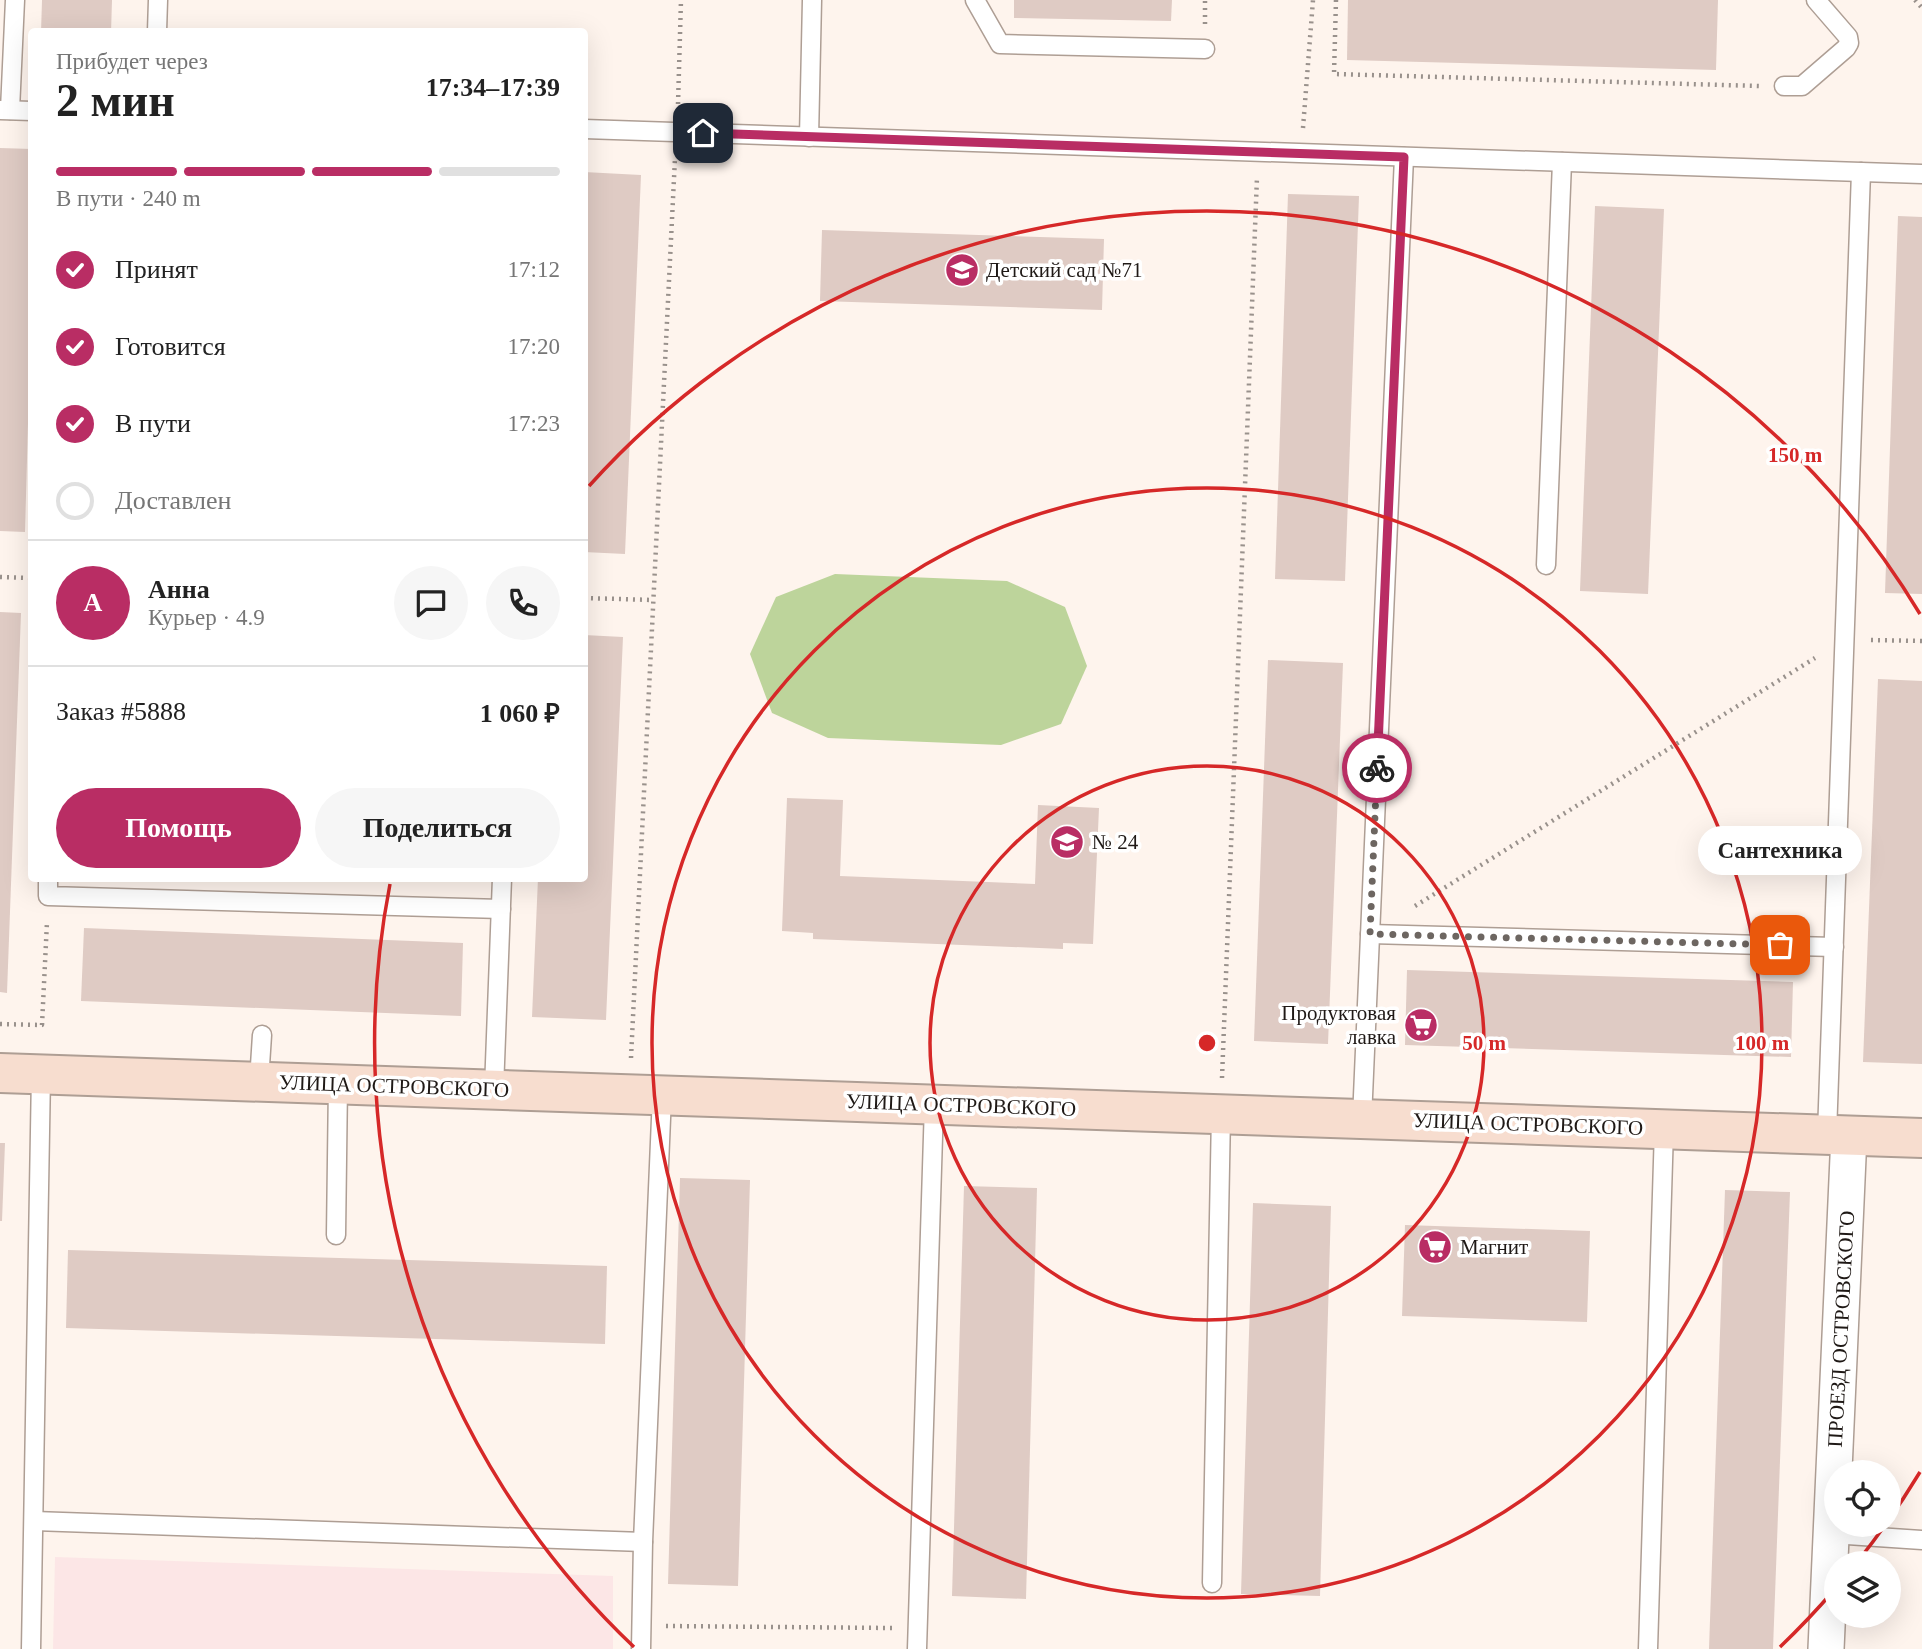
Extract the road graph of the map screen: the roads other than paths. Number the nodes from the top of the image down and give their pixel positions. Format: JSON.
{"nodes":[{"id":1,"x":15,"y":0,"type":"edge"},
{"id":2,"x":158,"y":0,"type":"edge"},
{"id":3,"x":812,"y":0,"type":"edge"},
{"id":4,"x":975,"y":0,"type":"edge"},
{"id":5,"x":1816,"y":0,"type":"edge"},
{"id":6,"x":157,"y":28,"type":"edge"},
{"id":7,"x":1205,"y":49,"type":"dead end"},
{"id":8,"x":1784,"y":86,"type":"road end"},
{"id":9,"x":5,"y":110,"type":"edge"},
{"id":10,"x":28,"y":111,"type":"edge"},
{"id":11,"x":588,"y":129,"type":"edge"},
{"id":12,"x":808,"y":137,"type":"junction"},
{"id":13,"x":1404,"y":157,"type":"junction"},
{"id":14,"x":1562,"y":162,"type":"junction"},
{"id":15,"x":1861,"y":172,"type":"junction"},
{"id":16,"x":1922,"y":174,"type":"edge"},
{"id":17,"x":1546,"y":565,"type":"dead end"},
{"id":18,"x":502,"y":882,"type":"edge"},
{"id":19,"x":48,"y":887,"type":"edge"},
{"id":20,"x":501,"y":909,"type":"junction"},
{"id":21,"x":1370,"y":934,"type":"junction"},
{"id":22,"x":1834,"y":947,"type":"junction"},
{"id":23,"x":262,"y":1035,"type":"dead end"},
{"id":24,"x":0,"y":1073,"type":"edge"},
{"id":25,"x":41,"y":1074,"type":"junction"},
{"id":26,"x":259,"y":1081,"type":"junction"},
{"id":27,"x":338,"y":1083,"type":"junction"},
{"id":28,"x":494,"y":1089,"type":"junction"},
{"id":29,"x":645,"y":1094,"type":"junction"},
{"id":30,"x":934,"y":1104,"type":"junction"},
{"id":31,"x":1221,"y":1114,"type":"junction"},
{"id":32,"x":1362,"y":1119,"type":"junction"},
{"id":33,"x":1664,"y":1129,"type":"junction"},
{"id":34,"x":1838,"y":1135,"type":"junction"},
{"id":35,"x":1922,"y":1138,"type":"edge"},
{"id":36,"x":336,"y":1236,"type":"dead end"},
{"id":37,"x":1833,"y":1460,"type":"edge"},
{"id":38,"x":34,"y":1521,"type":"junction"},
{"id":39,"x":1832,"y":1537,"type":"edge"},
{"id":40,"x":1877,"y":1537,"type":"edge"},
{"id":41,"x":1922,"y":1540,"type":"edge"},
{"id":42,"x":643,"y":1542,"type":"junction"},
{"id":43,"x":1212,"y":1583,"type":"dead end"},
{"id":44,"x":31,"y":1649,"type":"edge"},
{"id":45,"x":641,"y":1649,"type":"edge"},
{"id":46,"x":917,"y":1649,"type":"edge"},
{"id":47,"x":1648,"y":1649,"type":"edge"},
{"id":48,"x":1826,"y":1649,"type":"edge"}],
"edges":[{"from":1,"to":9,"type":"lane"},
{"from":2,"to":6,"type":"lane"},
{"from":3,"to":12,"type":"lane"},
{"from":4,"to":7,"type":"lane"},
{"from":5,"to":8,"type":"lane"},
{"from":9,"to":10,"type":"lane"},
{"from":11,"to":12,"type":"lane"},
{"from":12,"to":13,"type":"lane"},
{"from":13,"to":14,"type":"lane"},
{"from":13,"to":21,"type":"lane"},
{"from":14,"to":15,"type":"lane"},
{"from":14,"to":17,"type":"lane"},
{"from":15,"to":16,"type":"lane"},
{"from":15,"to":22,"type":"lane"},
{"from":18,"to":20,"type":"lane"},
{"from":19,"to":20,"type":"lane"},
{"from":20,"to":28,"type":"lane"},
{"from":21,"to":22,"type":"lane"},
{"from":21,"to":32,"type":"lane"},
{"from":22,"to":34,"type":"lane"},
{"from":23,"to":26,"type":"lane"},
{"from":24,"to":25,"type":"street","name":"УЛИЦА ОСТРОВСКОГО"},
{"from":25,"to":26,"type":"street","name":"УЛИЦА ОСТРОВСКОГО"},
{"from":25,"to":38,"type":"lane"},
{"from":26,"to":27,"type":"street","name":"УЛИЦА ОСТРОВСКОГО"},
{"from":27,"to":28,"type":"street","name":"УЛИЦА ОСТРОВСКОГО"},
{"from":27,"to":36,"type":"lane"},
{"from":28,"to":29,"type":"street","name":"УЛИЦА ОСТРОВСКОГО"},
{"from":29,"to":30,"type":"street","name":"УЛИЦА ОСТРОВСКОГО"},
{"from":29,"to":42,"type":"lane"},
{"from":30,"to":31,"type":"street","name":"УЛИЦА ОСТРОВСКОГО"},
{"from":30,"to":46,"type":"lane"},
{"from":31,"to":32,"type":"street","name":"УЛИЦА ОСТРОВСКОГО"},
{"from":31,"to":43,"type":"lane"},
{"from":32,"to":33,"type":"street","name":"УЛИЦА ОСТРОВСКОГО"},
{"from":33,"to":34,"type":"street","name":"УЛИЦА ОСТРОВСКОГО"},
{"from":33,"to":47,"type":"lane"},
{"from":34,"to":35,"type":"street","name":"УЛИЦА ОСТРОВСКОГО"},
{"from":34,"to":37,"type":"street","name":"ПРОЕЗД ОСТРОВСКОГО"},
{"from":38,"to":42,"type":"lane"},
{"from":38,"to":44,"type":"lane"},
{"from":39,"to":48,"type":"street","name":"ПРОЕЗД ОСТРОВСКОГО"},
{"from":40,"to":41,"type":"lane"},
{"from":42,"to":45,"type":"lane"}]}
